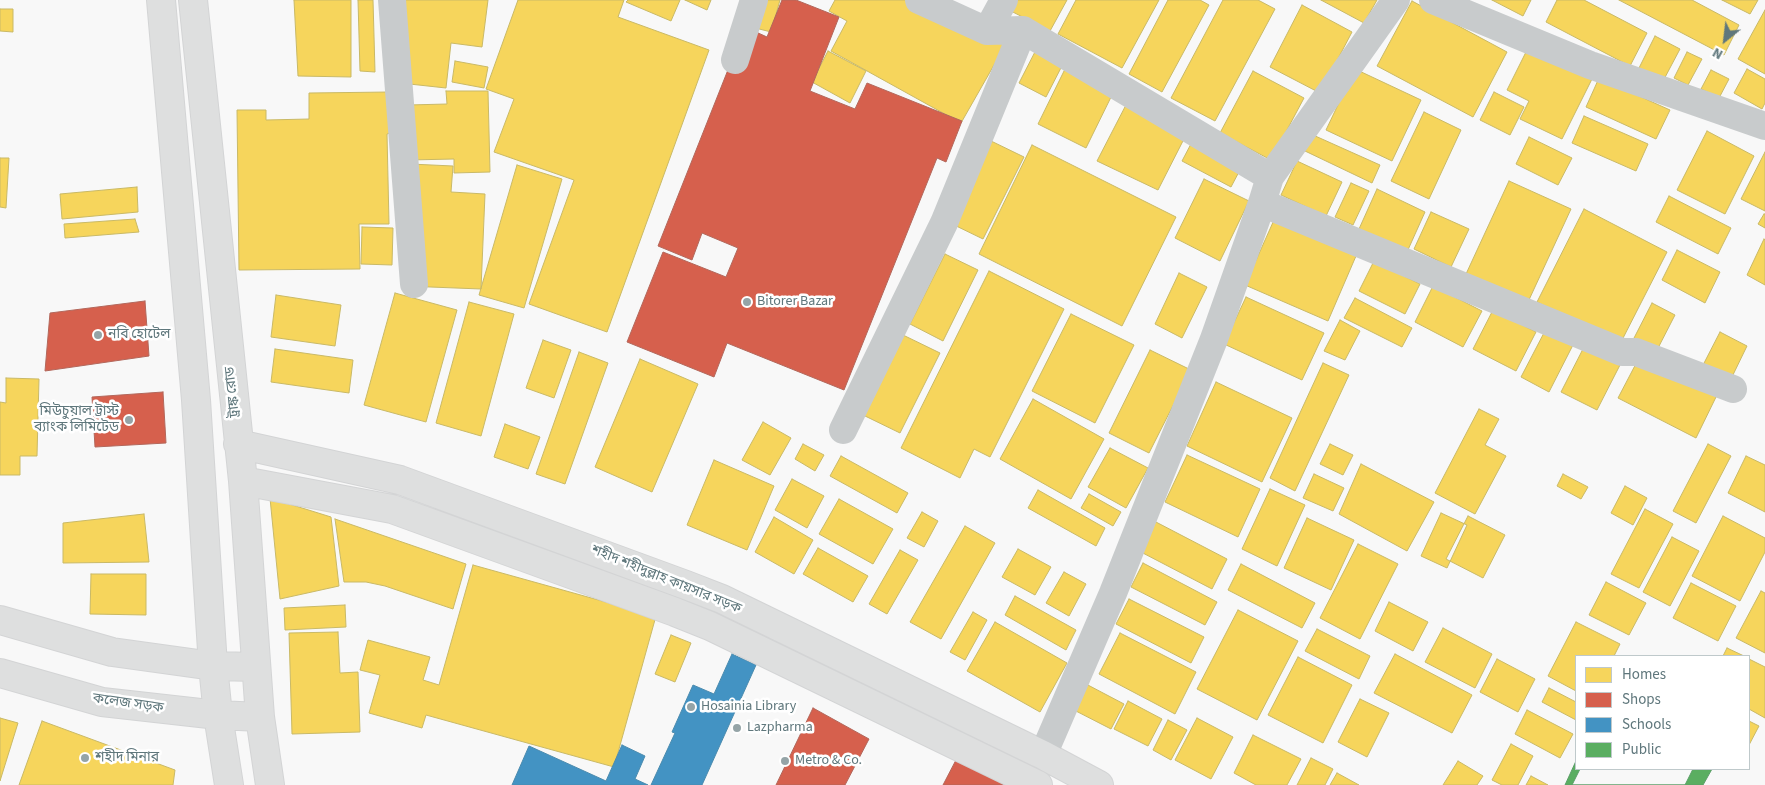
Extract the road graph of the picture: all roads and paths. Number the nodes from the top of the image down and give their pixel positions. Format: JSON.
{"nodes":[{"id":1,"x":162,"y":0,"type":"edge"},
{"id":2,"x":193,"y":0,"type":"edge"},
{"id":3,"x":392,"y":0,"type":"edge"},
{"id":4,"x":754,"y":0,"type":"edge"},
{"id":5,"x":919,"y":0,"type":"edge"},
{"id":6,"x":1004,"y":0,"type":"edge"},
{"id":7,"x":1396,"y":0,"type":"edge"},
{"id":8,"x":1433,"y":0,"type":"edge"},
{"id":9,"x":1023,"y":30,"type":"junction"},
{"id":10,"x":987,"y":31,"type":"junction"},
{"id":11,"x":736,"y":60,"type":"dead end"},
{"id":12,"x":1765,"y":126,"type":"edge"},
{"id":13,"x":1270,"y":177,"type":"junction"},
{"id":14,"x":1262,"y":203,"type":"junction"},
{"id":15,"x":414,"y":284,"type":"dead end"},
{"id":16,"x":1733,"y":389,"type":"dead end"},
{"id":17,"x":843,"y":430,"type":"dead end"},
{"id":18,"x":238,"y":444,"type":"junction"},
{"id":19,"x":243,"y":480,"type":"junction"},
{"id":20,"x":0,"y":620,"type":"edge"},
{"id":21,"x":213,"y":666,"type":"junction"},
{"id":22,"x":256,"y":667,"type":"junction"},
{"id":23,"x":0,"y":673,"type":"edge"},
{"id":24,"x":218,"y":715,"type":"junction"},
{"id":25,"x":260,"y":717,"type":"junction"},
{"id":26,"x":1043,"y":756,"type":"junction"},
{"id":27,"x":229,"y":785,"type":"edge"},
{"id":28,"x":270,"y":785,"type":"edge"},
{"id":29,"x":1038,"y":785,"type":"edge"},
{"id":30,"x":1099,"y":785,"type":"edge"}],
"edges":[{"from":1,"to":21,"type":"main road"},
{"from":2,"to":18,"type":"main road","name":"ট্রাঙ্ক রোড"},
{"from":3,"to":15,"type":"street"},
{"from":4,"to":11,"type":"street"},
{"from":5,"to":10,"type":"street"},
{"from":6,"to":10,"type":"street"},
{"from":7,"to":13,"type":"street"},
{"from":8,"to":12,"type":"street"},
{"from":9,"to":10,"type":"street"},
{"from":9,"to":13,"type":"street"},
{"from":9,"to":17,"type":"street"},
{"from":13,"to":14,"type":"street"},
{"from":14,"to":16,"type":"street"},
{"from":14,"to":26,"type":"street"},
{"from":18,"to":19,"type":"main road","name":"ট্রাঙ্ক রোড"},
{"from":18,"to":26,"type":"main road","name":"শহীদ শহীদুল্লাহ কায়সার সড়ক"},
{"from":19,"to":22,"type":"main road","name":"ট্রাঙ্ক রোড"},
{"from":19,"to":29,"type":"main road","name":"শহীদ শহীদুল্লাহ কায়সার সড়ক"},
{"from":20,"to":21,"type":"main road"},
{"from":21,"to":22,"type":"main road"},
{"from":21,"to":24,"type":"main road"},
{"from":22,"to":25,"type":"main road","name":"ট্রাঙ্ক রোড"},
{"from":23,"to":24,"type":"main road","name":"কলেজ সড়ক"},
{"from":24,"to":25,"type":"main road","name":"কলেজ সড়ক"},
{"from":24,"to":27,"type":"main road"},
{"from":25,"to":28,"type":"main road","name":"ট্রাঙ্ক রোড"},
{"from":26,"to":30,"type":"main road","name":"শহীদ শহীদুল্লাহ কায়সার সড়ক"}]}
